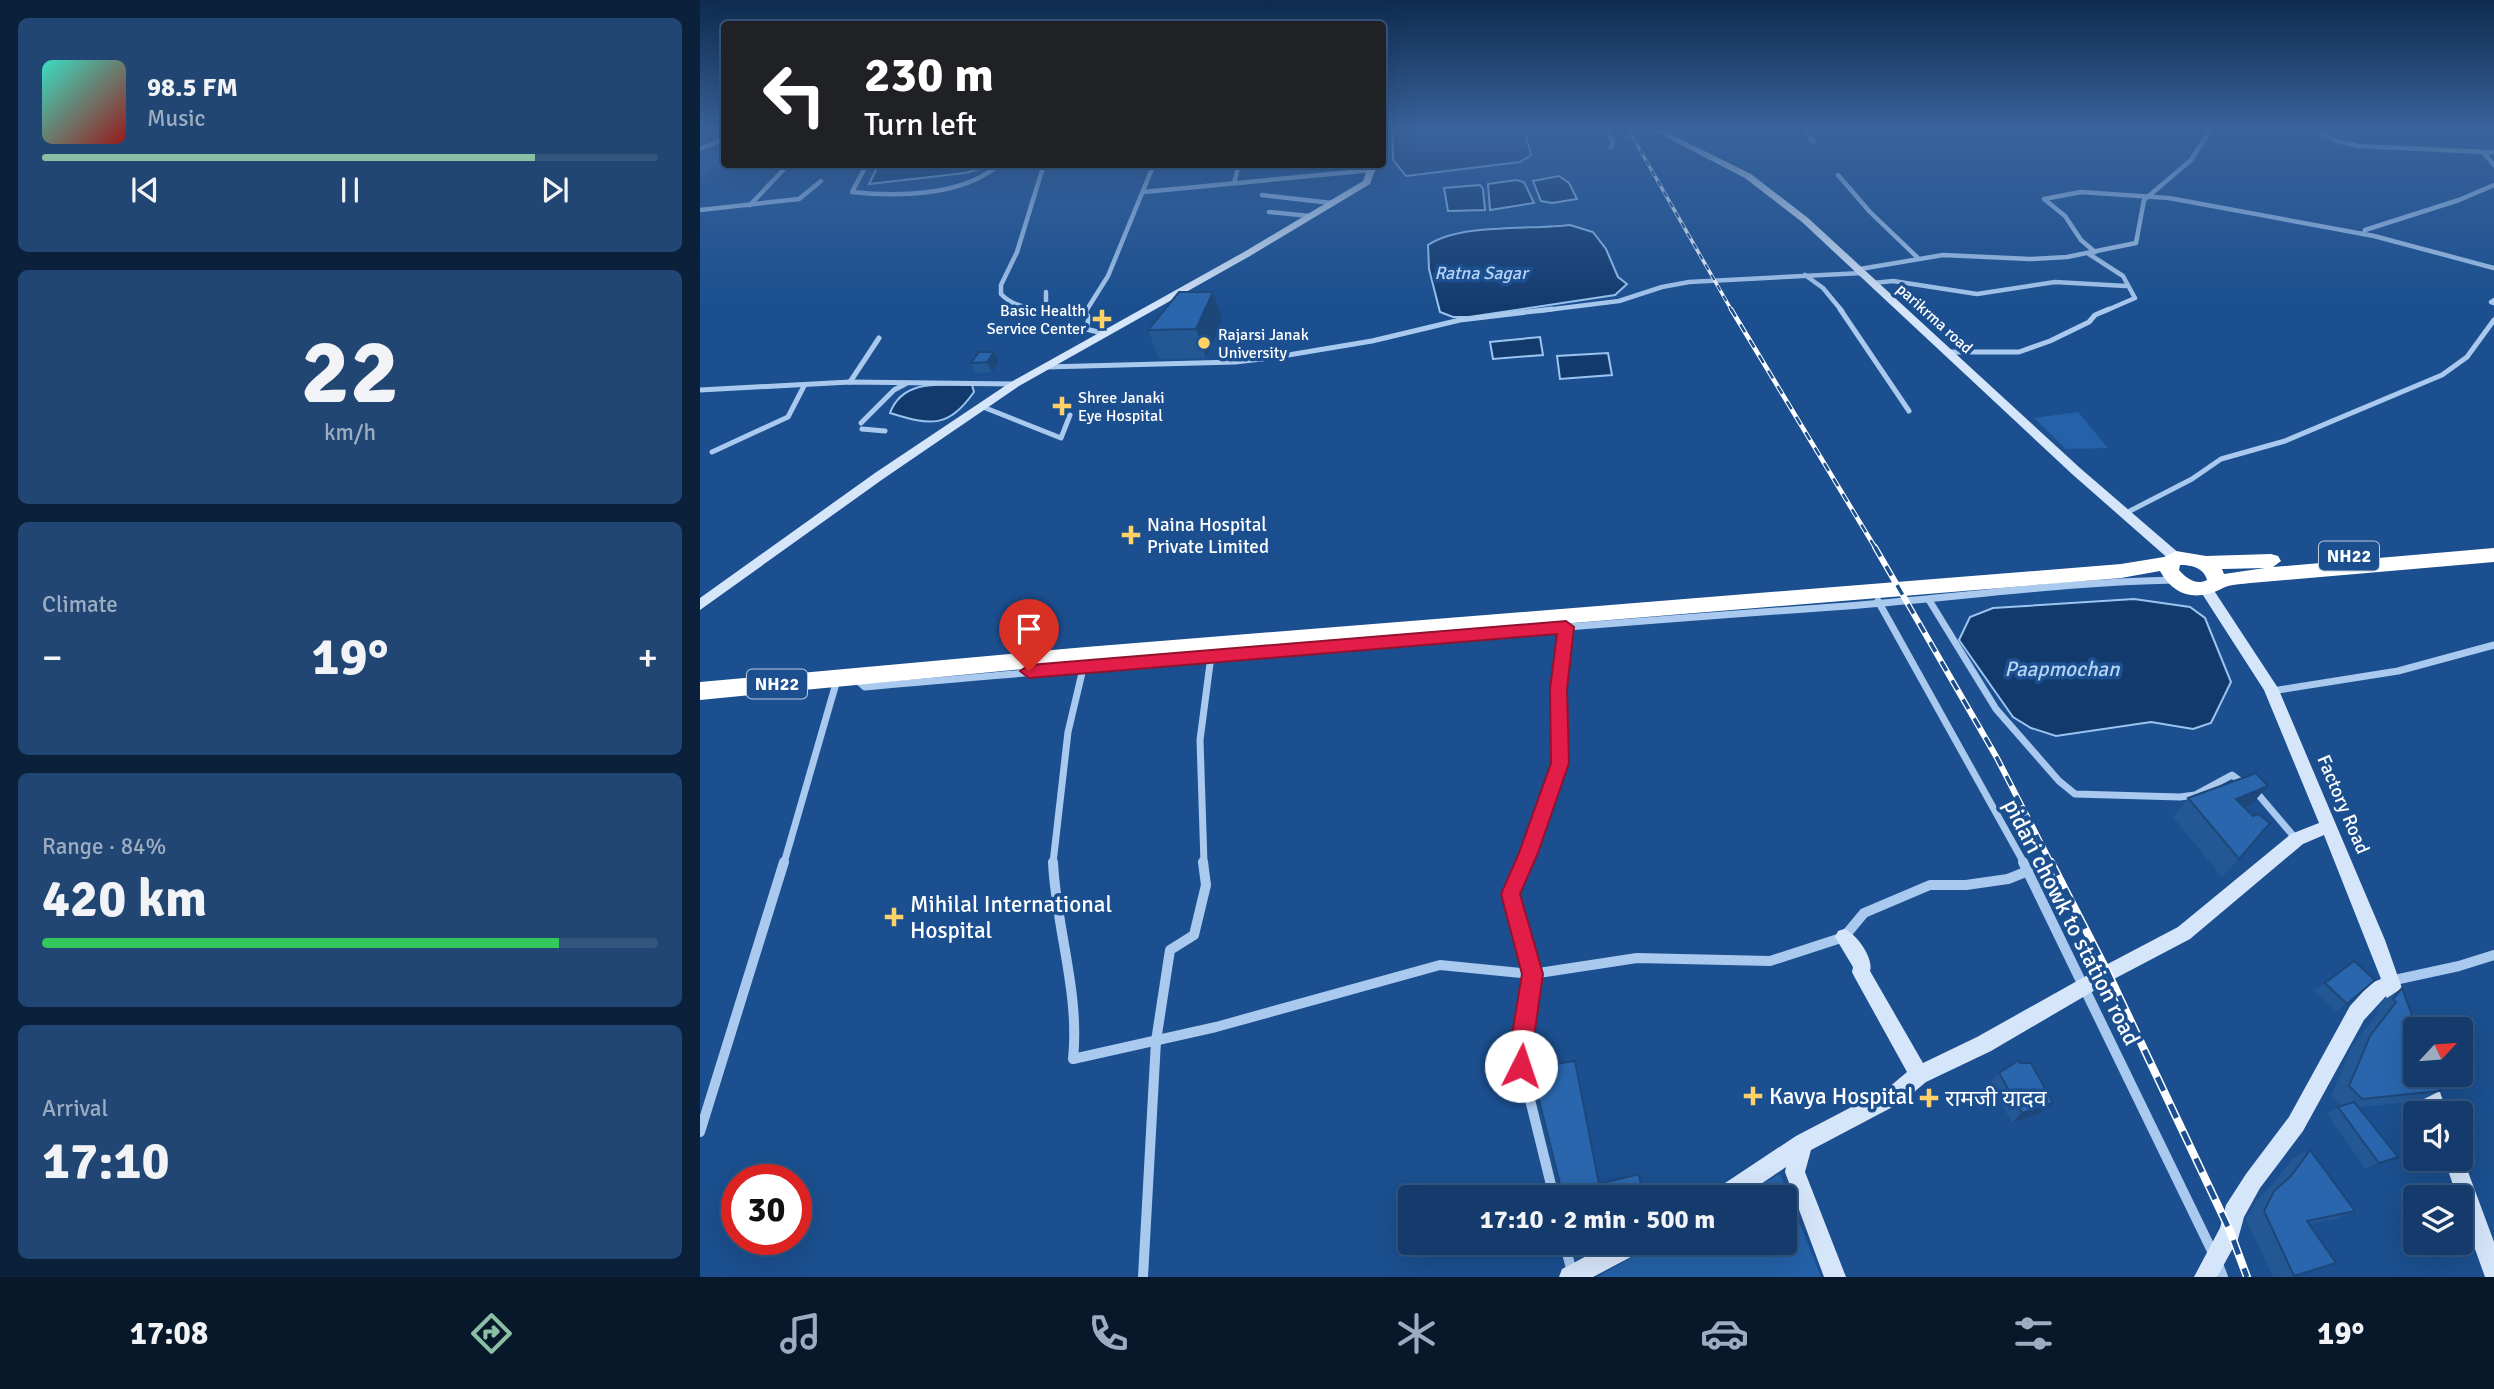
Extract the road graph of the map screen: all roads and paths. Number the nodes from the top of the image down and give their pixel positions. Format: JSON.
{"nodes":[{"id":1,"x":766,"y":189,"type":"edge"},
{"id":2,"x":812,"y":189,"type":"edge"},
{"id":3,"x":854,"y":189,"type":"edge"},
{"id":4,"x":935,"y":189,"type":"edge"},
{"id":5,"x":1035,"y":189,"type":"edge"},
{"id":6,"x":1170,"y":189,"type":"edge"},
{"id":7,"x":1357,"y":189,"type":"edge"},
{"id":8,"x":1764,"y":189,"type":"edge"},
{"id":9,"x":1850,"y":189,"type":"edge"},
{"id":10,"x":2159,"y":189,"type":"edge"},
{"id":11,"x":2481,"y":189,"type":"edge"},
{"id":12,"x":1143,"y":191,"type":"joint"},
{"id":13,"x":1262,"y":195,"type":"dead end"},
{"id":14,"x":2147,"y":198,"type":"junction"},
{"id":15,"x":1332,"y":203,"type":"junction"},
{"id":16,"x":750,"y":205,"type":"junction"},
{"id":17,"x":700,"y":210,"type":"edge"},
{"id":18,"x":1269,"y":212,"type":"dead end"},
{"id":19,"x":1310,"y":216,"type":"junction"},
{"id":20,"x":2364,"y":234,"type":"junction"},
{"id":21,"x":2092,"y":253,"type":"junction"},
{"id":22,"x":1917,"y":258,"type":"junction"},
{"id":23,"x":2494,"y":268,"type":"edge"},
{"id":24,"x":1861,"y":271,"type":"junction"},
{"id":25,"x":1805,"y":275,"type":"junction"},
{"id":26,"x":1873,"y":283,"type":"junction"},
{"id":27,"x":2126,"y":285,"type":"junction"},
{"id":28,"x":1046,"y":292,"type":"dead end"},
{"id":29,"x":1046,"y":309,"type":"junction"},
{"id":30,"x":1085,"y":312,"type":"junction"},
{"id":31,"x":2494,"y":320,"type":"edge"},
{"id":32,"x":1105,"y":334,"type":"junction"},
{"id":33,"x":879,"y":338,"type":"dead end"},
{"id":34,"x":1948,"y":352,"type":"junction"},
{"id":35,"x":1045,"y":367,"type":"junction"},
{"id":36,"x":850,"y":382,"type":"junction"},
{"id":37,"x":911,"y":382,"type":"junction"},
{"id":38,"x":1015,"y":384,"type":"junction"},
{"id":39,"x":804,"y":386,"type":"junction"},
{"id":40,"x":700,"y":390,"type":"edge"},
{"id":41,"x":983,"y":407,"type":"junction"},
{"id":42,"x":1909,"y":411,"type":"dead end"},
{"id":43,"x":1070,"y":415,"type":"dead end"},
{"id":44,"x":885,"y":431,"type":"dead end"},
{"id":45,"x":712,"y":452,"type":"dead end"},
{"id":46,"x":2126,"y":513,"type":"junction"},
{"id":47,"x":2494,"y":545,"type":"edge"},
{"id":48,"x":2494,"y":555,"type":"edge"},
{"id":49,"x":2203,"y":563,"type":"junction"},
{"id":50,"x":2174,"y":567,"type":"junction"},
{"id":51,"x":2212,"y":585,"type":"junction"},
{"id":52,"x":1876,"y":597,"type":"junction"},
{"id":53,"x":1929,"y":600,"type":"junction"},
{"id":54,"x":700,"y":605,"type":"edge"},
{"id":55,"x":1566,"y":627,"type":"junction"},
{"id":56,"x":2494,"y":645,"type":"edge"},
{"id":57,"x":1211,"y":656,"type":"junction"},
{"id":58,"x":1085,"y":661,"type":"junction"},
{"id":59,"x":846,"y":679,"type":"junction"},
{"id":60,"x":700,"y":691,"type":"edge"},
{"id":61,"x":2272,"y":691,"type":"junction"},
{"id":62,"x":2329,"y":826,"type":"junction"},
{"id":63,"x":2297,"y":839,"type":"junction"},
{"id":64,"x":2028,"y":871,"type":"junction"},
{"id":65,"x":1844,"y":937,"type":"junction"},
{"id":66,"x":2494,"y":955,"type":"edge"},
{"id":67,"x":1532,"y":974,"type":"junction"},
{"id":68,"x":2391,"y":983,"type":"junction"},
{"id":69,"x":2085,"y":986,"type":"junction"},
{"id":70,"x":2403,"y":1017,"type":"edge"},
{"id":71,"x":1156,"y":1041,"type":"junction"},
{"id":72,"x":1919,"y":1075,"type":"junction"},
{"id":73,"x":700,"y":1132,"type":"edge"},
{"id":74,"x":1803,"y":1143,"type":"junction"},
{"id":75,"x":2459,"y":1171,"type":"edge"},
{"id":76,"x":1551,"y":1185,"type":"edge"},
{"id":77,"x":1742,"y":1185,"type":"edge"},
{"id":78,"x":1567,"y":1255,"type":"edge"},
{"id":79,"x":1611,"y":1255,"type":"edge"},
{"id":80,"x":2219,"y":1267,"type":"edge"},
{"id":81,"x":2494,"y":1273,"type":"edge"},
{"id":82,"x":1571,"y":1276,"type":"edge"},
{"id":83,"x":1143,"y":1277,"type":"edge"},
{"id":84,"x":1835,"y":1277,"type":"edge"},
{"id":85,"x":2205,"y":1277,"type":"edge"}],
"edges":[{"from":1,"to":16,"type":"street"},
{"from":2,"to":16,"type":"street"},
{"from":3,"to":4,"type":"street"},
{"from":5,"to":29,"type":"street"},
{"from":6,"to":12,"type":"street"},
{"from":7,"to":15,"type":"street"},
{"from":8,"to":24,"type":"street","name":"parikrma road"},
{"from":9,"to":22,"type":"street"},
{"from":10,"to":14,"type":"street"},
{"from":11,"to":20,"type":"street"},
{"from":12,"to":30,"type":"street"},
{"from":13,"to":15,"type":"street"},
{"from":14,"to":20,"type":"street"},
{"from":14,"to":21,"type":"street"},
{"from":14,"to":21,"type":"street"},
{"from":15,"to":19,"type":"street"},
{"from":16,"to":17,"type":"street"},
{"from":18,"to":19,"type":"street"},
{"from":19,"to":32,"type":"street"},
{"from":20,"to":23,"type":"street"},
{"from":21,"to":22,"type":"street"},
{"from":21,"to":27,"type":"street"},
{"from":22,"to":24,"type":"street"},
{"from":24,"to":25,"type":"street"},
{"from":24,"to":26,"type":"street","name":"parikrma road"},
{"from":25,"to":35,"type":"street"},
{"from":25,"to":42,"type":"street"},
{"from":26,"to":27,"type":"street"},
{"from":26,"to":34,"type":"street","name":"parikrma road"},
{"from":27,"to":34,"type":"street"},
{"from":28,"to":29,"type":"street"},
{"from":29,"to":30,"type":"street"},
{"from":30,"to":32,"type":"street"},
{"from":31,"to":46,"type":"street"},
{"from":32,"to":35,"type":"street"},
{"from":33,"to":36,"type":"street"},
{"from":34,"to":46,"type":"street","name":"parikrma road"},
{"from":35,"to":38,"type":"street"},
{"from":36,"to":37,"type":"street"},
{"from":36,"to":39,"type":"street"},
{"from":37,"to":38,"type":"street"},
{"from":37,"to":44,"type":"street"},
{"from":38,"to":41,"type":"street"},
{"from":39,"to":40,"type":"street"},
{"from":39,"to":45,"type":"street"},
{"from":41,"to":43,"type":"street"},
{"from":41,"to":54,"type":"street"},
{"from":46,"to":50,"type":"street","name":"parikrma road"},
{"from":47,"to":49,"type":"highway","number":"NH22"},
{"from":48,"to":51,"type":"highway","number":"NH22"},
{"from":49,"to":50,"type":"highway","number":"NH22"},
{"from":49,"to":51,"type":"highway"},
{"from":50,"to":51,"type":"highway","number":"NH22"},
{"from":50,"to":52,"type":"highway","number":"NH22"},
{"from":50,"to":53,"type":"street","number":"NH22"},
{"from":51,"to":61,"type":"street","name":"Factory Road"},
{"from":52,"to":53,"type":"street","number":"NH22"},
{"from":52,"to":55,"type":"street","number":"NH22"},
{"from":52,"to":58,"type":"highway","number":"NH22"},
{"from":52,"to":64,"type":"street","name":"pidari chowk to station road"},
{"from":53,"to":63,"type":"street"},
{"from":55,"to":57,"type":"street","number":"NH22"},
{"from":55,"to":67,"type":"street"},
{"from":56,"to":61,"type":"street"},
{"from":57,"to":58,"type":"street","number":"NH22"},
{"from":57,"to":71,"type":"street"},
{"from":58,"to":59,"type":"highway","number":"NH22"},
{"from":58,"to":71,"type":"street"},
{"from":59,"to":60,"type":"highway","number":"NH22"},
{"from":59,"to":73,"type":"street"},
{"from":61,"to":62,"type":"street","name":"Factory Road"},
{"from":62,"to":63,"type":"street"},
{"from":62,"to":68,"type":"street","name":"Factory Road"},
{"from":63,"to":69,"type":"street"},
{"from":64,"to":65,"type":"street"},
{"from":64,"to":69,"type":"street","name":"pidari chowk to station road"},
{"from":65,"to":67,"type":"street"},
{"from":65,"to":72,"type":"street"},
{"from":66,"to":68,"type":"street"},
{"from":67,"to":71,"type":"street"},
{"from":67,"to":76,"type":"street"},
{"from":68,"to":70,"type":"street","name":"Factory Road"},
{"from":68,"to":80,"type":"street"},
{"from":69,"to":72,"type":"street"},
{"from":69,"to":80,"type":"street","name":"pidari chowk to station road"},
{"from":71,"to":83,"type":"street"},
{"from":72,"to":74,"type":"street"},
{"from":74,"to":77,"type":"street"},
{"from":74,"to":84,"type":"street"},
{"from":75,"to":81,"type":"street"},
{"from":78,"to":82,"type":"street"},
{"from":79,"to":82,"type":"street"},
{"from":80,"to":85,"type":"street"}]}
